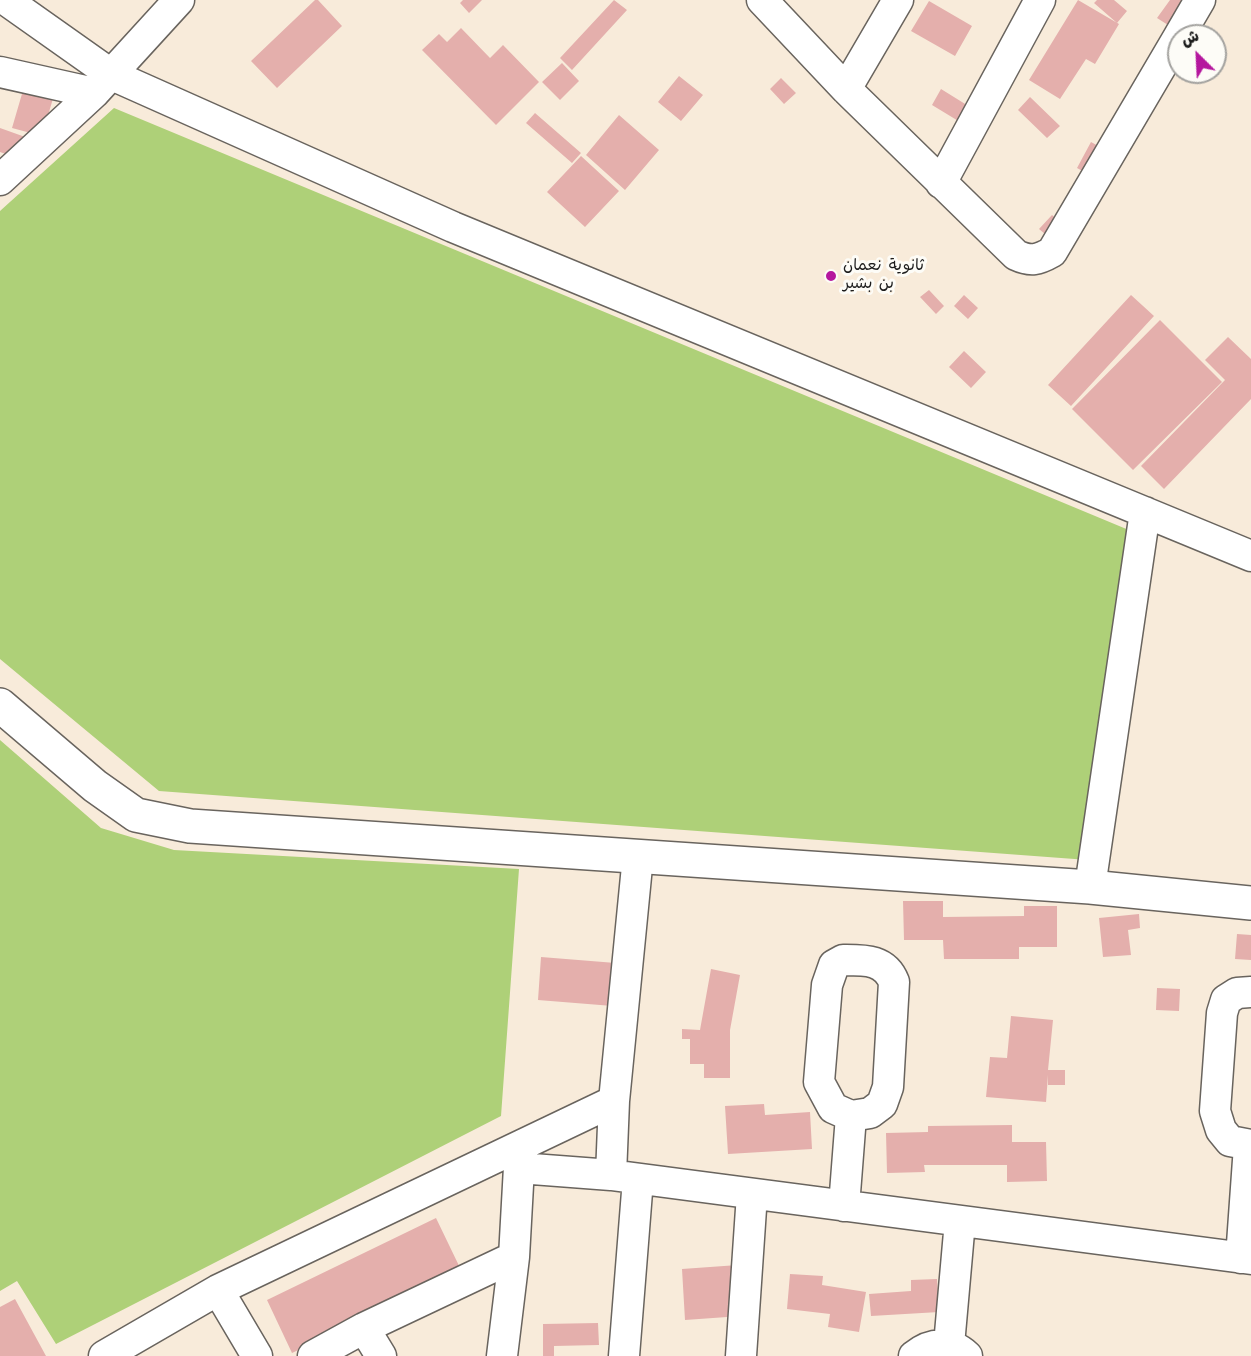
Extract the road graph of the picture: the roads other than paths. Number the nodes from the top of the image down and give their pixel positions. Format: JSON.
{"nodes":[{"id":1,"x":6,"y":0,"type":"edge"},
{"id":2,"x":179,"y":0,"type":"edge"},
{"id":3,"x":762,"y":0,"type":"edge"},
{"id":4,"x":898,"y":0,"type":"edge"},
{"id":5,"x":1040,"y":0,"type":"edge"},
{"id":6,"x":1200,"y":0,"type":"edge"},
{"id":7,"x":1186,"y":24,"type":"edge"},
{"id":8,"x":1167,"y":56,"type":"edge"},
{"id":9,"x":0,"y":72,"type":"edge"},
{"id":10,"x":103,"y":84,"type":"junction"},
{"id":11,"x":846,"y":89,"type":"junction"},
{"id":12,"x":0,"y":180,"type":"edge"},
{"id":13,"x":941,"y":183,"type":"junction"},
{"id":14,"x":1145,"y":512,"type":"junction"},
{"id":15,"x":1251,"y":556,"type":"edge"},
{"id":16,"x":0,"y":705,"type":"edge"},
{"id":17,"x":638,"y":856,"type":"junction"},
{"id":18,"x":1090,"y":887,"type":"junction"},
{"id":19,"x":1251,"y":903,"type":"edge"},
{"id":20,"x":1251,"y":992,"type":"edge"},
{"id":21,"x":614,"y":1101,"type":"junction"},
{"id":22,"x":851,"y":1116,"type":"junction"},
{"id":23,"x":1250,"y":1146,"type":"edge"},
{"id":24,"x":520,"y":1157,"type":"junction"},
{"id":25,"x":625,"y":1177,"type":"junction"},
{"id":26,"x":752,"y":1194,"type":"junction"},
{"id":27,"x":844,"y":1206,"type":"junction"},
{"id":28,"x":960,"y":1221,"type":"junction"},
{"id":29,"x":514,"y":1257,"type":"junction"},
{"id":30,"x":1246,"y":1258,"type":"edge"},
{"id":31,"x":218,"y":1290,"type":"junction"},
{"id":32,"x":364,"y":1328,"type":"junction"},
{"id":33,"x":135,"y":1348,"type":"edge"},
{"id":34,"x":958,"y":1350,"type":"edge"},
{"id":35,"x":104,"y":1356,"type":"edge"},
{"id":36,"x":257,"y":1356,"type":"edge"},
{"id":37,"x":313,"y":1356,"type":"edge"},
{"id":38,"x":381,"y":1356,"type":"edge"},
{"id":39,"x":502,"y":1356,"type":"edge"},
{"id":40,"x":624,"y":1356,"type":"edge"},
{"id":41,"x":741,"y":1356,"type":"edge"},
{"id":42,"x":915,"y":1356,"type":"edge"}],
"edges":[{"from":1,"to":10,"type":"street"},
{"from":2,"to":10,"type":"street"},
{"from":3,"to":11,"type":"street"},
{"from":4,"to":11,"type":"street"},
{"from":5,"to":13,"type":"street"},
{"from":6,"to":7,"type":"street"},
{"from":8,"to":13,"type":"street"},
{"from":9,"to":10,"type":"street"},
{"from":10,"to":12,"type":"street"},
{"from":10,"to":14,"type":"street"},
{"from":11,"to":13,"type":"street"},
{"from":14,"to":15,"type":"street"},
{"from":14,"to":18,"type":"street"},
{"from":16,"to":17,"type":"main road"},
{"from":17,"to":18,"type":"main road"},
{"from":17,"to":21,"type":"street"},
{"from":18,"to":19,"type":"main road"},
{"from":20,"to":23,"type":"street"},
{"from":21,"to":24,"type":"street"},
{"from":21,"to":25,"type":"street"},
{"from":22,"to":22,"type":"street"},
{"from":22,"to":27,"type":"street"},
{"from":23,"to":30,"type":"street"},
{"from":24,"to":25,"type":"street"},
{"from":24,"to":29,"type":"street"},
{"from":24,"to":31,"type":"street"},
{"from":25,"to":26,"type":"street"},
{"from":25,"to":40,"type":"street"},
{"from":26,"to":27,"type":"street"},
{"from":26,"to":41,"type":"street"},
{"from":27,"to":28,"type":"street"},
{"from":28,"to":30,"type":"street"},
{"from":28,"to":34,"type":"street"},
{"from":29,"to":32,"type":"street"},
{"from":29,"to":39,"type":"street"},
{"from":31,"to":33,"type":"street"},
{"from":31,"to":36,"type":"street"},
{"from":32,"to":37,"type":"street"},
{"from":32,"to":38,"type":"street"},
{"from":33,"to":35,"type":"street"},
{"from":34,"to":42,"type":"street"}]}
